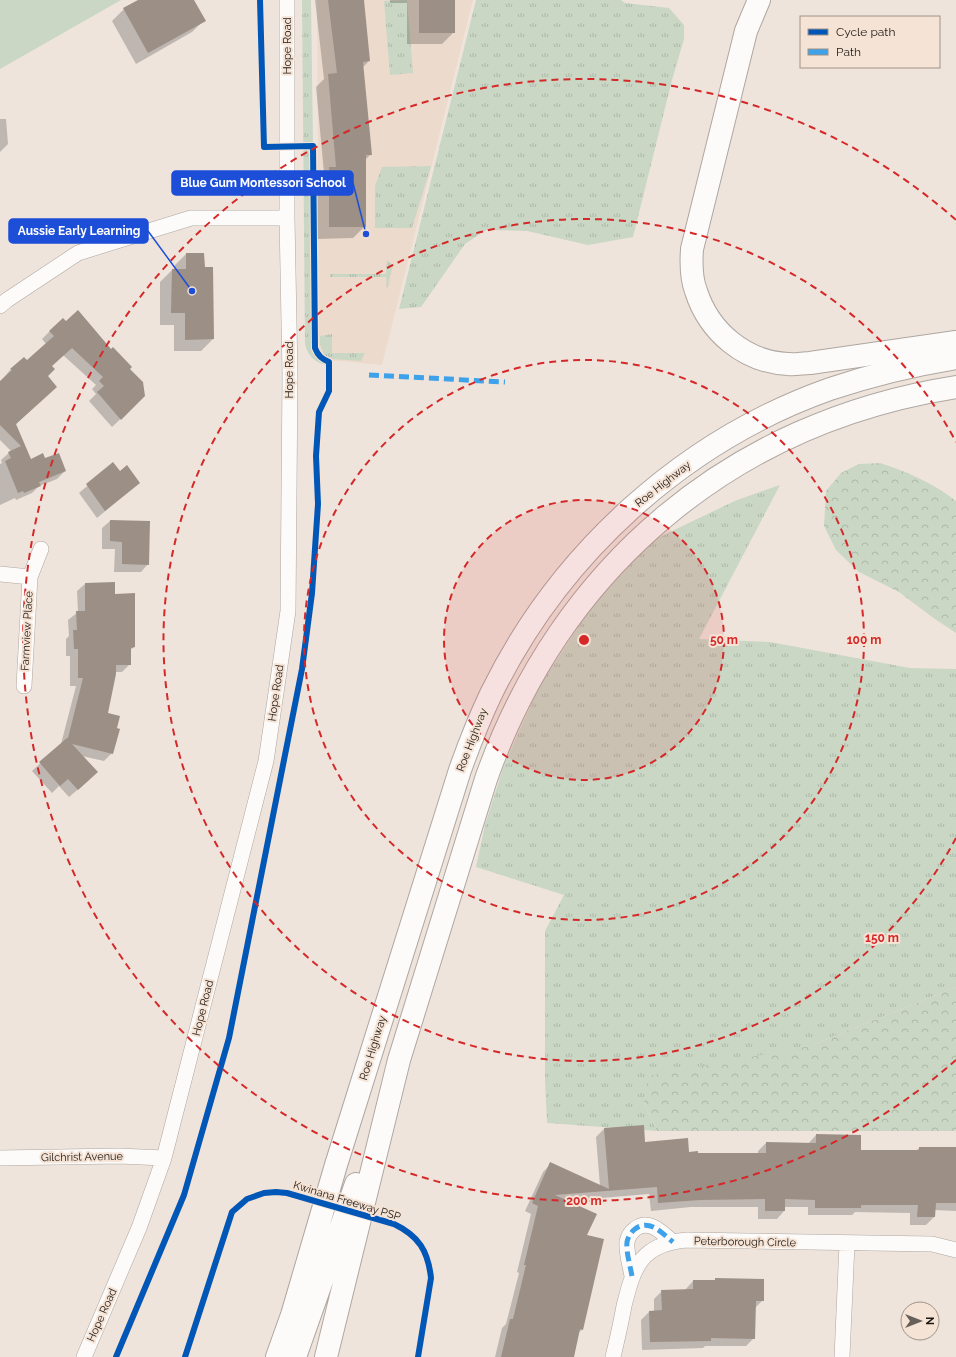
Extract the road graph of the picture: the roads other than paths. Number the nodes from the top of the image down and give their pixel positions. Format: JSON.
{"nodes":[{"id":1,"x":287,"y":0,"type":"edge"},
{"id":2,"x":759,"y":0,"type":"edge"},
{"id":3,"x":287,"y":218,"type":"junction"},
{"id":4,"x":0,"y":306,"type":"edge"},
{"id":5,"x":956,"y":342,"type":"edge"},
{"id":6,"x":956,"y":358,"type":"edge"},
{"id":7,"x":956,"y":387,"type":"edge"},
{"id":8,"x":41,"y":549,"type":"dead end"},
{"id":9,"x":0,"y":574,"type":"edge"},
{"id":10,"x":30,"y":577,"type":"junction"},
{"id":11,"x":24,"y":686,"type":"dead end"},
{"id":12,"x":399,"y":1060,"type":"junction"},
{"id":13,"x":0,"y":1158,"type":"edge"},
{"id":14,"x":164,"y":1158,"type":"junction"},
{"id":15,"x":336,"y":1165,"type":"junction"},
{"id":16,"x":673,"y":1242,"type":"junction"},
{"id":17,"x":847,"y":1244,"type":"junction"},
{"id":18,"x":956,"y":1250,"type":"edge"},
{"id":19,"x":632,"y":1276,"type":"junction"},
{"id":20,"x":84,"y":1357,"type":"edge"},
{"id":21,"x":264,"y":1357,"type":"edge"},
{"id":22,"x":277,"y":1357,"type":"edge"},
{"id":23,"x":295,"y":1357,"type":"edge"},
{"id":24,"x":326,"y":1357,"type":"edge"},
{"id":25,"x":613,"y":1357,"type":"edge"},
{"id":26,"x":842,"y":1357,"type":"edge"}],
"edges":[{"from":1,"to":3,"type":"street","name":"Hope Road"},
{"from":2,"to":5,"type":"main road"},
{"from":3,"to":4,"type":"street"},
{"from":3,"to":14,"type":"street","name":"Hope Road"},
{"from":6,"to":15,"type":"main road","name":"Roe Highway"},
{"from":7,"to":12,"type":"main road"},
{"from":8,"to":10,"type":"street","name":"Farmview Place"},
{"from":9,"to":10,"type":"street","name":"Farmview Place"},
{"from":10,"to":11,"type":"street","name":"Farmview Place"},
{"from":12,"to":23,"type":"main road"},
{"from":12,"to":24,"type":"main road"},
{"from":13,"to":14,"type":"street","name":"Gilchrist Avenue"},
{"from":14,"to":20,"type":"street","name":"Hope Road"},
{"from":15,"to":21,"type":"main road"},
{"from":15,"to":22,"type":"main road","name":"Roe Highway"},
{"from":16,"to":17,"type":"street","name":"Peterborough Circle"},
{"from":16,"to":19,"type":"street","name":"Peterborough Circle"},
{"from":16,"to":19,"type":"street"},
{"from":17,"to":18,"type":"street","name":"Peterborough Circle"},
{"from":17,"to":26,"type":"street"},
{"from":19,"to":25,"type":"street","name":"Peterborough Circle"}]}
